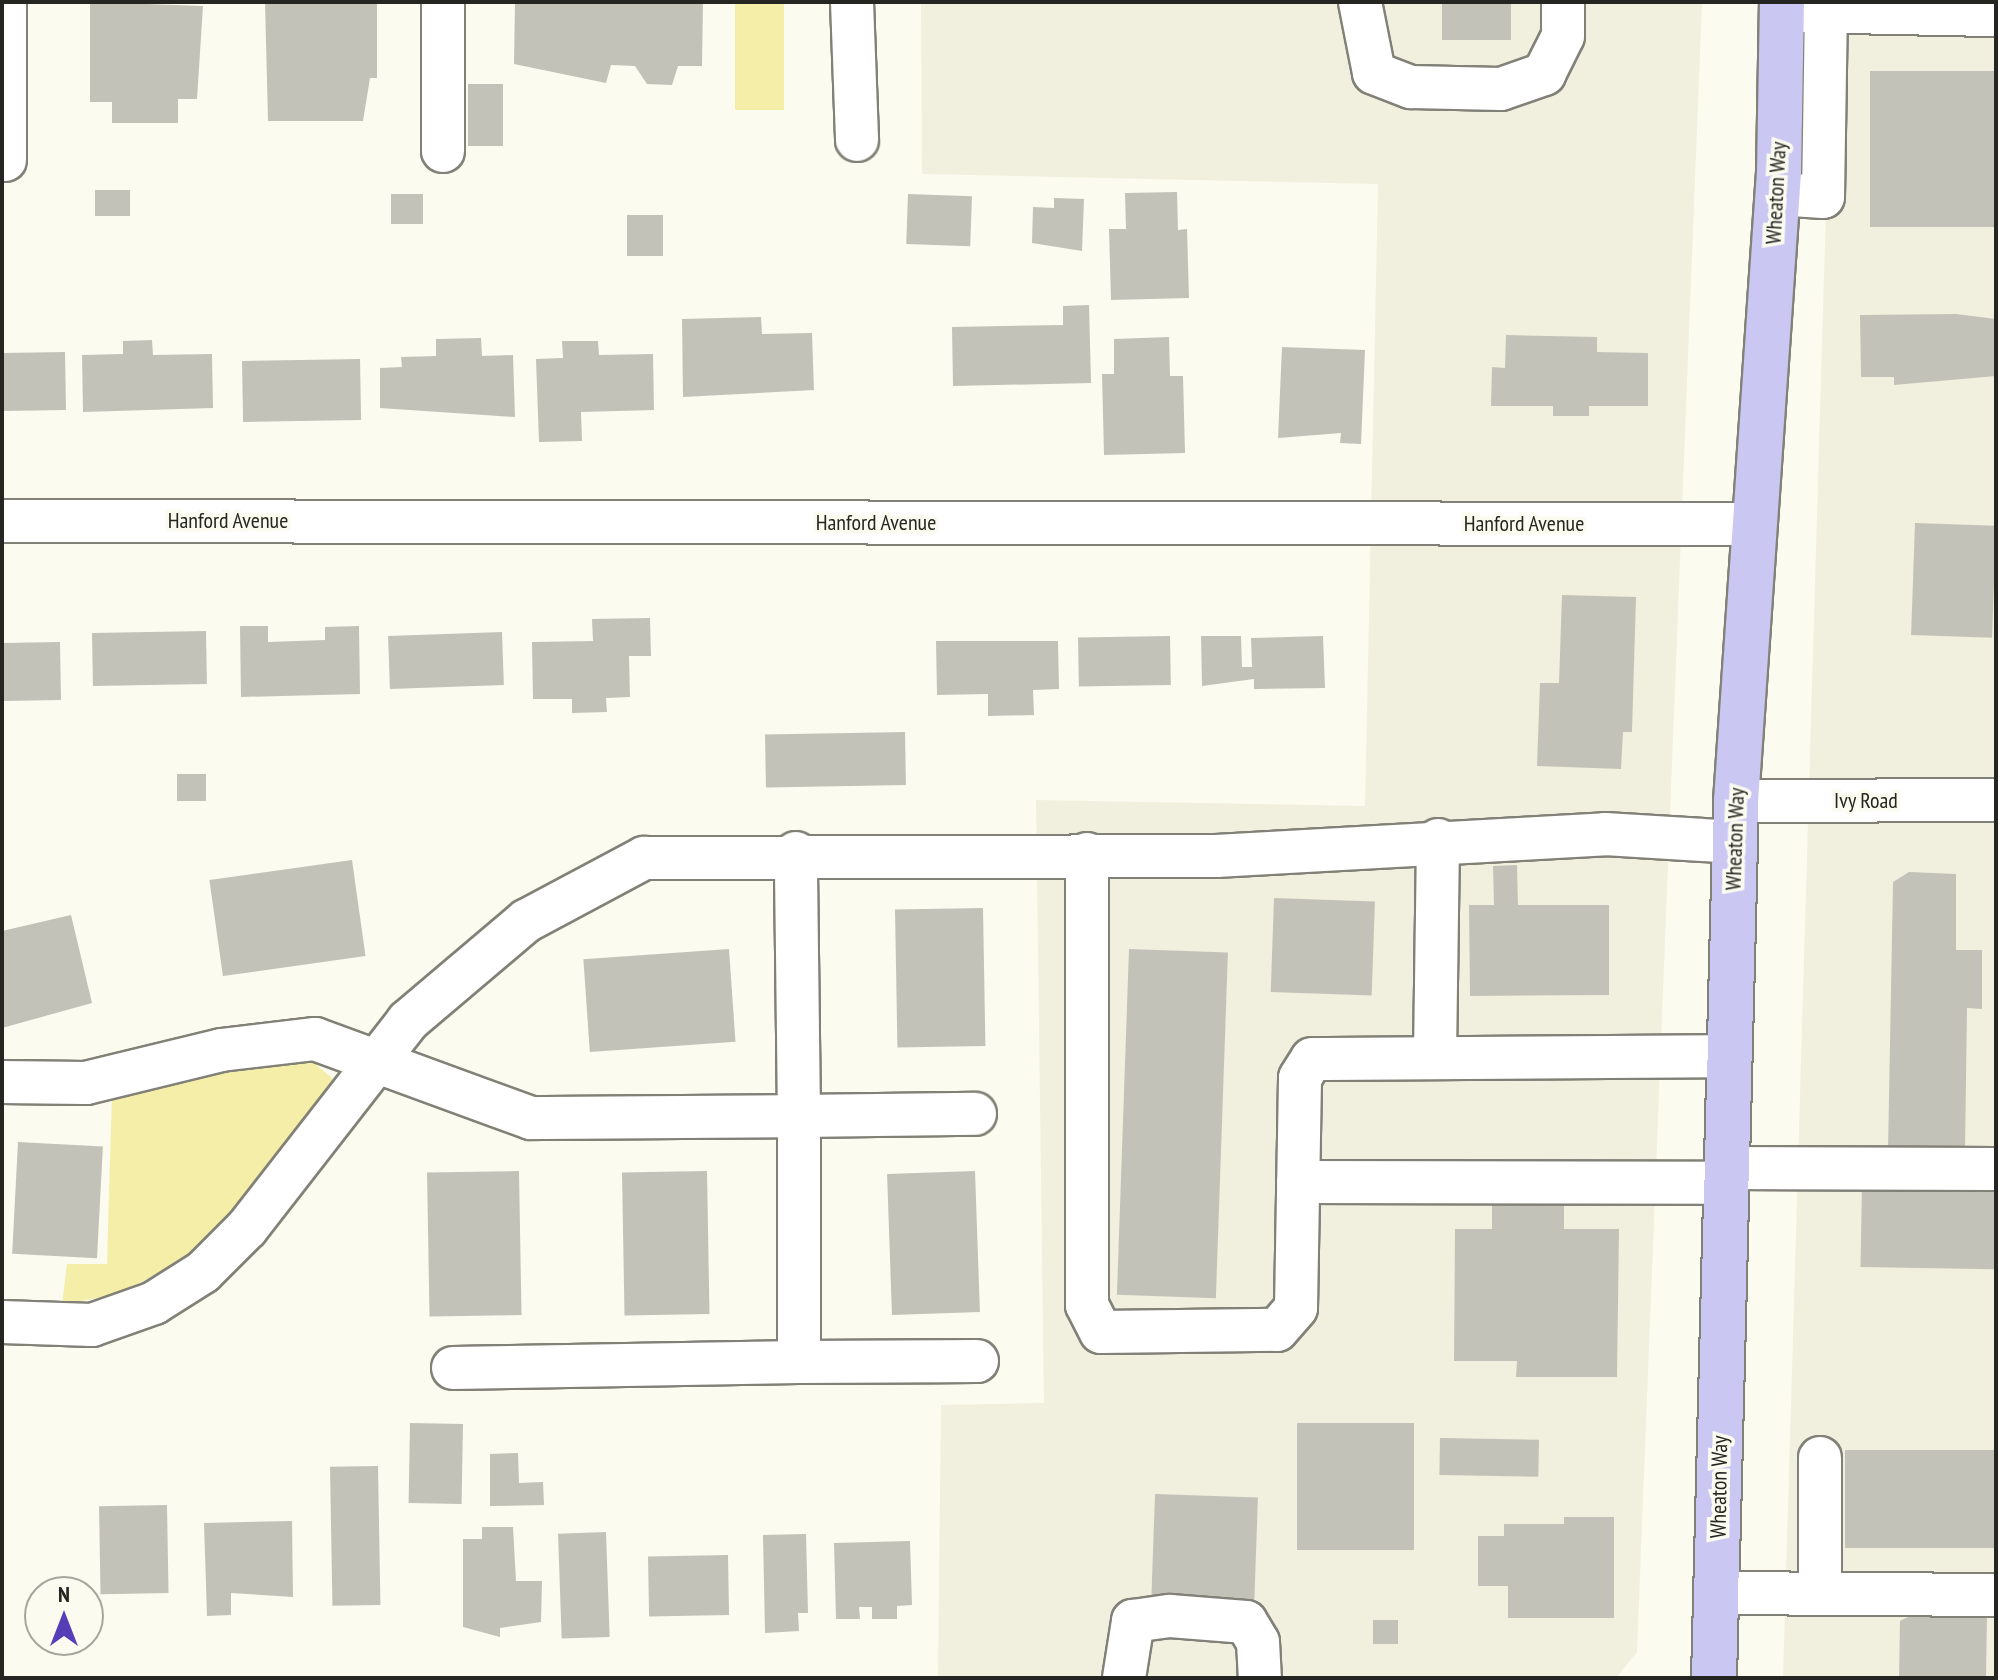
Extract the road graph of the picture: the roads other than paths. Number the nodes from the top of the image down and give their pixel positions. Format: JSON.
{"nodes":[{"id":1,"x":5,"y":2,"type":"edge"},
{"id":2,"x":443,"y":2,"type":"edge"},
{"id":3,"x":852,"y":2,"type":"edge"},
{"id":4,"x":1360,"y":2,"type":"edge"},
{"id":5,"x":1563,"y":2,"type":"edge"},
{"id":6,"x":1782,"y":7,"type":"edge"},
{"id":7,"x":1826,"y":11,"type":"junction"},
{"id":8,"x":1996,"y":15,"type":"edge"},
{"id":9,"x":857,"y":140,"type":"dead end"},
{"id":10,"x":443,"y":151,"type":"dead end"},
{"id":11,"x":5,"y":160,"type":"dead end"},
{"id":12,"x":1777,"y":194,"type":"junction"},
{"id":13,"x":2,"y":521,"type":"edge"},
{"id":14,"x":1750,"y":524,"type":"junction"},
{"id":15,"x":1996,"y":800,"type":"edge"},
{"id":16,"x":1735,"y":822,"type":"junction"},
{"id":17,"x":1438,"y":840,"type":"junction"},
{"id":18,"x":796,"y":853,"type":"junction"},
{"id":19,"x":1087,"y":854,"type":"junction"},
{"id":20,"x":1435,"y":1056,"type":"junction"},
{"id":21,"x":1729,"y":1056,"type":"junction"},
{"id":22,"x":371,"y":1064,"type":"junction"},
{"id":23,"x":2,"y":1082,"type":"edge"},
{"id":24,"x":975,"y":1114,"type":"dead end"},
{"id":25,"x":799,"y":1116,"type":"junction"},
{"id":26,"x":1996,"y":1169,"type":"edge"},
{"id":27,"x":1727,"y":1175,"type":"junction"},
{"id":28,"x":1298,"y":1182,"type":"junction"},
{"id":29,"x":2,"y":1322,"type":"edge"},
{"id":30,"x":977,"y":1361,"type":"dead end"},
{"id":31,"x":799,"y":1362,"type":"junction"},
{"id":32,"x":453,"y":1368,"type":"dead end"},
{"id":33,"x":1820,"y":1458,"type":"dead end"},
{"id":34,"x":1716,"y":1593,"type":"junction"},
{"id":35,"x":1820,"y":1594,"type":"junction"},
{"id":36,"x":1996,"y":1595,"type":"edge"},
{"id":37,"x":1124,"y":1678,"type":"edge"},
{"id":38,"x":1260,"y":1678,"type":"edge"},
{"id":39,"x":1714,"y":1678,"type":"edge"}],
"edges":[{"from":1,"to":11,"type":"street"},
{"from":2,"to":10,"type":"street"},
{"from":3,"to":9,"type":"street"},
{"from":4,"to":5,"type":"street"},
{"from":6,"to":7,"type":"street"},
{"from":6,"to":12,"type":"main road","name":"Wheaton Way"},
{"from":7,"to":8,"type":"street"},
{"from":7,"to":12,"type":"street"},
{"from":12,"to":14,"type":"main road","name":"Wheaton Way"},
{"from":13,"to":14,"type":"street","name":"Hanford Avenue"},
{"from":14,"to":16,"type":"main road","name":"Wheaton Way"},
{"from":15,"to":16,"type":"street","name":"Ivy Road"},
{"from":16,"to":17,"type":"street","name":"Ivy Road"},
{"from":16,"to":21,"type":"main road","name":"Wheaton Way"},
{"from":17,"to":19,"type":"street","name":"Ivy Road"},
{"from":17,"to":20,"type":"street"},
{"from":18,"to":19,"type":"street","name":"Ivy Road"},
{"from":18,"to":22,"type":"street","name":"Ivy Road"},
{"from":18,"to":25,"type":"street"},
{"from":19,"to":28,"type":"street"},
{"from":20,"to":21,"type":"street"},
{"from":20,"to":28,"type":"street"},
{"from":21,"to":27,"type":"main road","name":"Wheaton Way"},
{"from":22,"to":23,"type":"street"},
{"from":22,"to":25,"type":"street"},
{"from":22,"to":29,"type":"street","name":"Ivy Road"},
{"from":24,"to":25,"type":"street"},
{"from":25,"to":31,"type":"street"},
{"from":26,"to":27,"type":"street"},
{"from":27,"to":28,"type":"street"},
{"from":27,"to":34,"type":"main road","name":"Wheaton Way"},
{"from":30,"to":31,"type":"street"},
{"from":31,"to":32,"type":"street"},
{"from":33,"to":35,"type":"street"},
{"from":34,"to":35,"type":"street"},
{"from":34,"to":39,"type":"main road","name":"Wheaton Way"},
{"from":35,"to":36,"type":"street"},
{"from":37,"to":38,"type":"street"}]}
